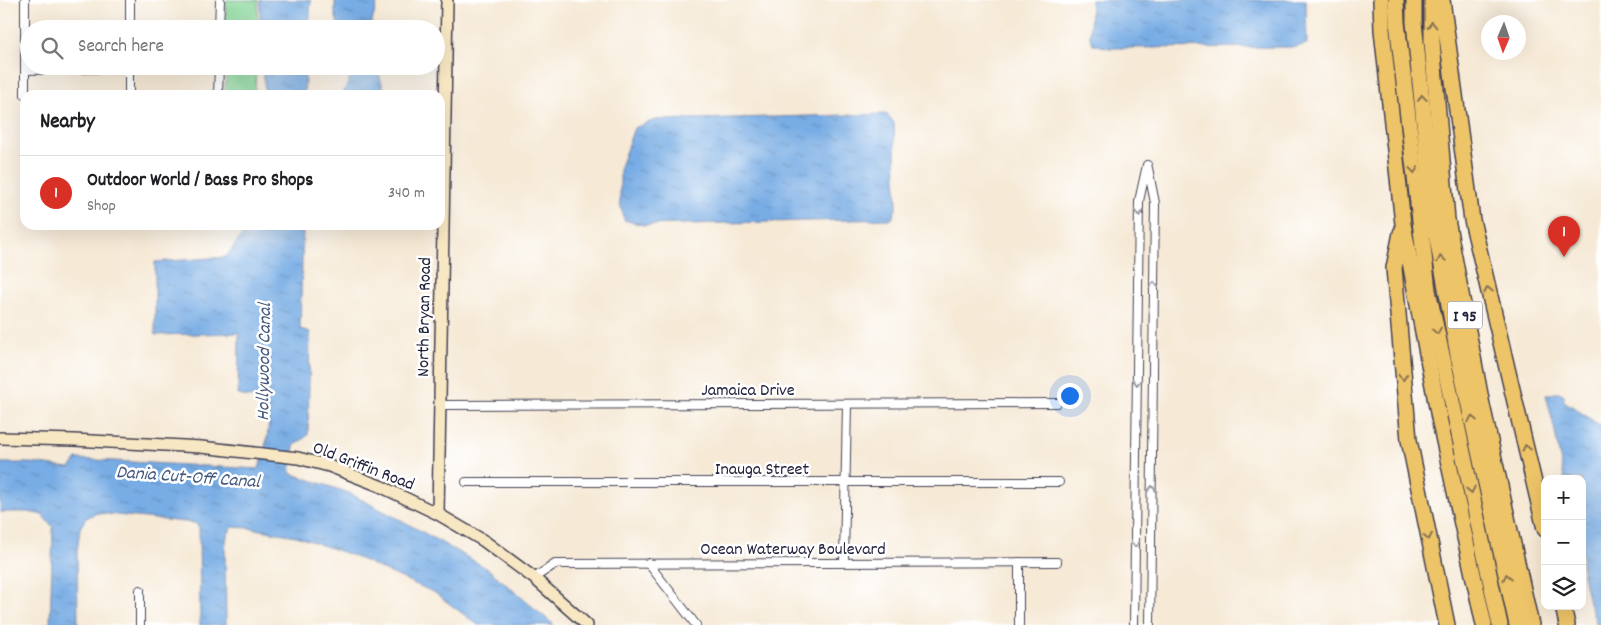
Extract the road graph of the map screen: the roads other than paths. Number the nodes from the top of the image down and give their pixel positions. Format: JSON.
{"nodes":[{"id":1,"x":25,"y":0,"type":"edge"},
{"id":2,"x":130,"y":0,"type":"edge"},
{"id":3,"x":220,"y":0,"type":"edge"},
{"id":4,"x":446,"y":0,"type":"edge"},
{"id":5,"x":1382,"y":0,"type":"edge"},
{"id":6,"x":1396,"y":0,"type":"edge"},
{"id":7,"x":1414,"y":0,"type":"edge"},
{"id":8,"x":1432,"y":0,"type":"edge"},
{"id":9,"x":1442,"y":0,"type":"edge"},
{"id":10,"x":25,"y":20,"type":"edge"},
{"id":11,"x":130,"y":20,"type":"edge"},
{"id":12,"x":220,"y":20,"type":"edge"},
{"id":13,"x":445,"y":58,"type":"edge"},
{"id":14,"x":25,"y":75,"type":"edge"},
{"id":15,"x":129,"y":75,"type":"edge"},
{"id":16,"x":219,"y":75,"type":"edge"},
{"id":17,"x":445,"y":75,"type":"edge"},
{"id":18,"x":25,"y":90,"type":"edge"},
{"id":19,"x":129,"y":90,"type":"edge"},
{"id":20,"x":218,"y":90,"type":"edge"},
{"id":21,"x":444,"y":90,"type":"edge"},
{"id":22,"x":1403,"y":224,"type":"junction"},
{"id":23,"x":442,"y":230,"type":"edge"},
{"id":24,"x":1057,"y":403,"type":"dead end"},
{"id":25,"x":847,"y":404,"type":"junction"},
{"id":26,"x":439,"y":405,"type":"junction"},
{"id":27,"x":0,"y":438,"type":"edge"},
{"id":28,"x":466,"y":482,"type":"dead end"},
{"id":29,"x":1058,"y":482,"type":"dead end"},
{"id":30,"x":846,"y":483,"type":"junction"},
{"id":31,"x":438,"y":514,"type":"junction"},
{"id":32,"x":1543,"y":520,"type":"edge"},
{"id":33,"x":844,"y":562,"type":"junction"},
{"id":34,"x":1020,"y":562,"type":"junction"},
{"id":35,"x":1056,"y":562,"type":"dead end"},
{"id":36,"x":648,"y":563,"type":"junction"},
{"id":37,"x":534,"y":578,"type":"junction"},
{"id":38,"x":140,"y":590,"type":"dead end"},
{"id":39,"x":1564,"y":610,"type":"edge"},
{"id":40,"x":140,"y":625,"type":"edge"},
{"id":41,"x":587,"y":625,"type":"edge"},
{"id":42,"x":696,"y":625,"type":"edge"},
{"id":43,"x":1019,"y":625,"type":"edge"},
{"id":44,"x":1134,"y":625,"type":"edge"},
{"id":45,"x":1150,"y":625,"type":"edge"},
{"id":46,"x":1447,"y":625,"type":"edge"},
{"id":47,"x":1484,"y":625,"type":"edge"},
{"id":48,"x":1500,"y":625,"type":"edge"},
{"id":49,"x":1518,"y":625,"type":"edge"},
{"id":50,"x":1530,"y":625,"type":"edge"},
{"id":51,"x":1567,"y":625,"type":"edge"}],
"edges":[{"from":1,"to":10,"type":"street"},
{"from":2,"to":11,"type":"street"},
{"from":3,"to":12,"type":"street"},
{"from":4,"to":13,"type":"street","name":"North Bryan Road"},
{"from":5,"to":22,"type":"highway","number":"I 95"},
{"from":6,"to":48,"type":"highway","one_way":true},
{"from":49,"to":7,"type":"highway","one_way":true},
{"from":50,"to":8,"type":"highway","number":"I 95","one_way":true},
{"from":32,"to":9,"type":"highway","one_way":true},
{"from":14,"to":18,"type":"street"},
{"from":15,"to":19,"type":"street"},
{"from":16,"to":20,"type":"street"},
{"from":17,"to":21,"type":"street","name":"North Bryan Road"},
{"from":22,"to":46,"type":"highway","one_way":true},
{"from":22,"to":47,"type":"highway","number":"I 95"},
{"from":23,"to":26,"type":"street","name":"North Bryan Road"},
{"from":24,"to":25,"type":"street","name":"Jamaica Drive"},
{"from":25,"to":26,"type":"street","name":"Jamaica Drive"},
{"from":25,"to":30,"type":"street"},
{"from":26,"to":31,"type":"street","name":"North Bryan Road"},
{"from":27,"to":31,"type":"street","name":"Old Griffin Road"},
{"from":28,"to":30,"type":"street","name":"Inauga Street"},
{"from":29,"to":30,"type":"street","name":"Inauga Street"},
{"from":30,"to":33,"type":"street"},
{"from":31,"to":37,"type":"street","name":"Old Griffin Road"},
{"from":33,"to":34,"type":"street","name":"Ocean Waterway Boulevard"},
{"from":33,"to":36,"type":"street","name":"Ocean Waterway Boulevard"},
{"from":34,"to":35,"type":"street","name":"Ocean Waterway Boulevard"},
{"from":34,"to":43,"type":"street"},
{"from":36,"to":37,"type":"street","name":"Ocean Waterway Boulevard"},
{"from":36,"to":42,"type":"street"},
{"from":37,"to":41,"type":"street","name":"Old Griffin Road"},
{"from":38,"to":40,"type":"street"},
{"from":39,"to":51,"type":"highway"},
{"from":45,"to":44,"type":"street","one_way":true}]}
